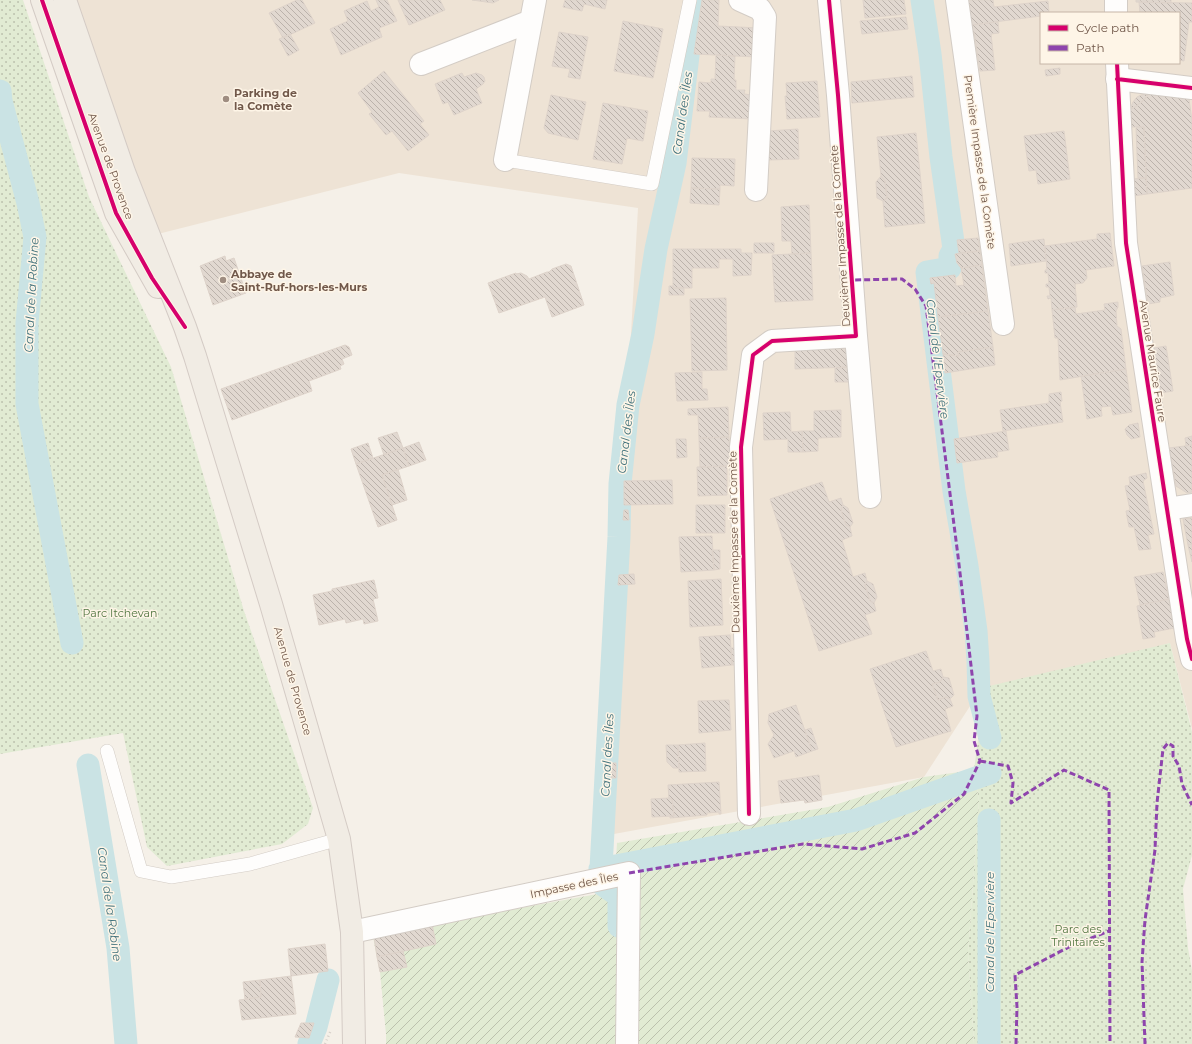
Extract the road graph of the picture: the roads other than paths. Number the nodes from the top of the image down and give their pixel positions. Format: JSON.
{"nodes":[{"id":1,"x":42,"y":0,"type":"edge"},
{"id":2,"x":64,"y":0,"type":"edge"},
{"id":3,"x":70,"y":0,"type":"edge"},
{"id":4,"x":690,"y":0,"type":"edge"},
{"id":5,"x":740,"y":0,"type":"edge"},
{"id":6,"x":829,"y":0,"type":"edge"},
{"id":7,"x":957,"y":0,"type":"edge"},
{"id":8,"x":1116,"y":0,"type":"edge"},
{"id":9,"x":533,"y":10,"type":"edge"},
{"id":10,"x":1116,"y":12,"type":"edge"},
{"id":11,"x":75,"y":29,"type":"junction"},
{"id":12,"x":421,"y":64,"type":"dead end"},
{"id":13,"x":1117,"y":71,"type":"edge"},
{"id":14,"x":1192,"y":88,"type":"edge"},
{"id":15,"x":504,"y":160,"type":"joint"},
{"id":16,"x":756,"y":190,"type":"dead end"},
{"id":17,"x":1003,"y":324,"type":"dead end"},
{"id":18,"x":185,"y":328,"type":"junction"},
{"id":19,"x":856,"y":336,"type":"junction"},
{"id":20,"x":870,"y":497,"type":"dead end"},
{"id":21,"x":1192,"y":505,"type":"edge"},
{"id":22,"x":1167,"y":509,"type":"junction"},
{"id":23,"x":1192,"y":659,"type":"edge"},
{"id":24,"x":107,"y":750,"type":"dead end"},
{"id":25,"x":749,"y":814,"type":"dead end"},
{"id":26,"x":339,"y":839,"type":"junction"},
{"id":27,"x":352,"y":932,"type":"junction"},
{"id":28,"x":354,"y":1044,"type":"edge"},
{"id":29,"x":627,"y":1044,"type":"edge"}],
"edges":[{"from":1,"to":18,"type":"main road","name":"Avenue de Provence"},
{"from":2,"to":11,"type":"main road","name":"Avenue de Provence"},
{"from":3,"to":11,"type":"street","name":"Avenue de Provence"},
{"from":4,"to":15,"type":"lane"},
{"from":5,"to":16,"type":"street"},
{"from":6,"to":19,"type":"street","name":"Deuxième Impasse de la Comète"},
{"from":7,"to":17,"type":"street","name":"Première Impasse de la Comète"},
{"from":8,"to":10,"type":"street"},
{"from":9,"to":12,"type":"street"},
{"from":9,"to":15,"type":"street"},
{"from":11,"to":18,"type":"main road","name":"Avenue de Provence"},
{"from":13,"to":14,"type":"street"},
{"from":13,"to":22,"type":"street","name":"Avenue Maurice Faure"},
{"from":18,"to":26,"type":"main road","name":"Avenue de Provence"},
{"from":19,"to":20,"type":"street","name":"Deuxième Impasse de la Comète"},
{"from":19,"to":25,"type":"street","name":"Deuxième Impasse de la Comète"},
{"from":21,"to":22,"type":"street"},
{"from":22,"to":23,"type":"street","name":"Avenue Maurice Faure"},
{"from":24,"to":26,"type":"lane"},
{"from":26,"to":27,"type":"main road","name":"Avenue de Provence"},
{"from":27,"to":28,"type":"main road","name":"Avenue de Provence"},
{"from":27,"to":29,"type":"street","name":"Impasse des Îles"}]}
